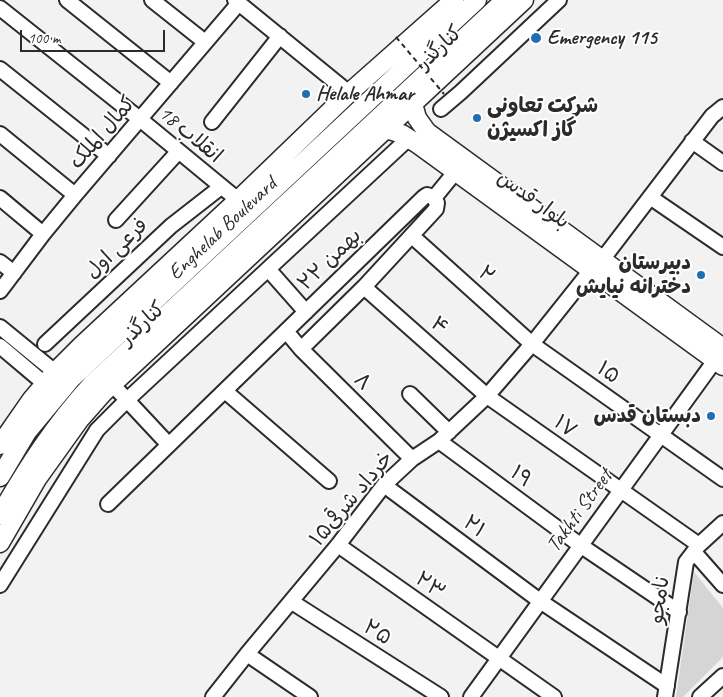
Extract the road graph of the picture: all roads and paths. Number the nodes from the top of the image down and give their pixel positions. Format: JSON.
{"nodes":[{"id":1,"x":67,"y":0,"type":"edge"},
{"id":2,"x":152,"y":0,"type":"edge"},
{"id":3,"x":559,"y":0,"type":"edge"},
{"id":4,"x":237,"y":2,"type":"edge"},
{"id":5,"x":515,"y":2,"type":"edge"},
{"id":6,"x":462,"y":3,"type":"edge"},
{"id":7,"x":0,"y":8,"type":"edge"},
{"id":8,"x":533,"y":24,"type":"junction"},
{"id":9,"x":482,"y":30,"type":"junction"},
{"id":10,"x":280,"y":36,"type":"junction"},
{"id":11,"x":396,"y":37,"type":"dead end"},
{"id":12,"x":205,"y":42,"type":"junction"},
{"id":13,"x":0,"y":69,"type":"edge"},
{"id":14,"x":170,"y":83,"type":"junction"},
{"id":15,"x":349,"y":93,"type":"junction"},
{"id":16,"x":444,"y":94,"type":"dead end"},
{"id":17,"x":413,"y":104,"type":"junction"},
{"id":18,"x":723,"y":107,"type":"edge"},
{"id":19,"x":441,"y":109,"type":"dead end"},
{"id":20,"x":141,"y":120,"type":"junction"},
{"id":21,"x":212,"y":122,"type":"dead end"},
{"id":22,"x":386,"y":129,"type":"junction"},
{"id":23,"x":0,"y":134,"type":"edge"},
{"id":24,"x":409,"y":138,"type":"junction"},
{"id":25,"x":692,"y":141,"type":"junction"},
{"id":26,"x":178,"y":152,"type":"junction"},
{"id":27,"x":109,"y":156,"type":"junction"},
{"id":28,"x":723,"y":163,"type":"edge"},
{"id":29,"x":460,"y":166,"type":"junction"},
{"id":30,"x":221,"y":187,"type":"junction"},
{"id":31,"x":75,"y":195,"type":"junction"},
{"id":32,"x":650,"y":197,"type":"junction"},
{"id":33,"x":0,"y":198,"type":"edge"},
{"id":34,"x":434,"y":198,"type":"junction"},
{"id":35,"x":238,"y":200,"type":"junction"},
{"id":36,"x":296,"y":202,"type":"junction"},
{"id":37,"x":116,"y":220,"type":"dead end"},
{"id":38,"x":43,"y":234,"type":"junction"},
{"id":39,"x":412,"y":236,"type":"junction"},
{"id":40,"x":723,"y":247,"type":"edge"},
{"id":41,"x":0,"y":262,"type":"edge"},
{"id":42,"x":596,"y":265,"type":"junction"},
{"id":43,"x":268,"y":269,"type":"junction"},
{"id":44,"x":14,"y":273,"type":"junction"},
{"id":45,"x":170,"y":285,"type":"junction"},
{"id":46,"x":364,"y":287,"type":"junction"},
{"id":47,"x":0,"y":291,"type":"edge"},
{"id":48,"x":182,"y":299,"type":"junction"},
{"id":49,"x":306,"y":312,"type":"junction"},
{"id":50,"x":0,"y":327,"type":"edge"},
{"id":51,"x":286,"y":331,"type":"junction"},
{"id":52,"x":45,"y":344,"type":"dead end"},
{"id":53,"x":532,"y":344,"type":"junction"},
{"id":54,"x":0,"y":346,"type":"edge"},
{"id":55,"x":301,"y":349,"type":"junction"},
{"id":56,"x":721,"y":356,"type":"edge"},
{"id":57,"x":45,"y":374,"type":"junction"},
{"id":58,"x":112,"y":384,"type":"junction"},
{"id":59,"x":225,"y":391,"type":"junction"},
{"id":60,"x":410,"y":394,"type":"dead end"},
{"id":61,"x":487,"y":396,"type":"junction"},
{"id":62,"x":127,"y":400,"type":"junction"},
{"id":63,"x":450,"y":432,"type":"junction"},
{"id":64,"x":661,"y":434,"type":"junction"},
{"id":65,"x":439,"y":441,"type":"junction"},
{"id":66,"x":169,"y":444,"type":"junction"},
{"id":67,"x":0,"y":445,"type":"edge"},
{"id":68,"x":412,"y":459,"type":"junction"},
{"id":69,"x":0,"y":477,"type":"edge"},
{"id":70,"x":723,"y":479,"type":"edge"},
{"id":71,"x":328,"y":481,"type":"dead end"},
{"id":72,"x":384,"y":485,"type":"junction"},
{"id":73,"x":620,"y":490,"type":"junction"},
{"id":74,"x":108,"y":504,"type":"dead end"},
{"id":75,"x":0,"y":515,"type":"edge"},
{"id":76,"x":723,"y":523,"type":"edge"},
{"id":77,"x":0,"y":543,"type":"edge"},
{"id":78,"x":338,"y":545,"type":"junction"},
{"id":79,"x":580,"y":545,"type":"junction"},
{"id":80,"x":696,"y":549,"type":"junction"},
{"id":81,"x":0,"y":585,"type":"edge"},
{"id":82,"x":723,"y":585,"type":"edge"},
{"id":83,"x":540,"y":601,"type":"junction"},
{"id":84,"x":292,"y":602,"type":"junction"},
{"id":85,"x":679,"y":612,"type":"junction"},
{"id":86,"x":247,"y":654,"type":"junction"},
{"id":87,"x":498,"y":659,"type":"junction"},
{"id":88,"x":723,"y":676,"type":"edge"},
{"id":89,"x":666,"y":692,"type":"edge"},
{"id":90,"x":213,"y":697,"type":"edge"},
{"id":91,"x":310,"y":697,"type":"edge"},
{"id":92,"x":441,"y":697,"type":"edge"},
{"id":93,"x":470,"y":697,"type":"edge"},
{"id":94,"x":554,"y":697,"type":"edge"},
{"id":95,"x":700,"y":697,"type":"edge"}],
"edges":[{"from":1,"to":14,"type":"street"},
{"from":2,"to":12,"type":"street"},
{"from":3,"to":8,"type":"street"},
{"from":4,"to":10,"type":"street"},
{"from":4,"to":12,"type":"street","name":"کمال الملک"},
{"from":5,"to":8,"type":"street"},
{"from":5,"to":9,"type":"main road","name":"کنارگذر"},
{"from":6,"to":15,"type":"main road","name":"کنارگذر"},
{"from":6,"to":45,"type":"main road","name":"Enghelab Boulevard"},
{"from":7,"to":20,"type":"street","name":"انقلاب 18"},
{"from":8,"to":19,"type":"street"},
{"from":9,"to":17,"type":"main road","name":"کنارگذر"},
{"from":9,"to":36,"type":"main road","name":"Enghelab Boulevard"},
{"from":10,"to":15,"type":"street"},
{"from":10,"to":21,"type":"street"},
{"from":11,"to":16,"type":"path","bridge":true},
{"from":12,"to":14,"type":"street","name":"کمال الملک"},
{"from":13,"to":27,"type":"street"},
{"from":14,"to":20,"type":"street","name":"کمال الملک"},
{"from":15,"to":35,"type":"main road","name":"کنارگذر"},
{"from":17,"to":22,"type":"main road","name":"کنارگذر"},
{"from":17,"to":29,"type":"main road","name":"بلوار قدس"},
{"from":18,"to":25,"type":"street","name":"۱۵خرداد شرقی"},
{"from":20,"to":26,"type":"street","name":"انقلاب 18"},
{"from":20,"to":27,"type":"street","name":"کمال الملک"},
{"from":22,"to":24,"type":"main road","name":"بلوار قدس"},
{"from":22,"to":36,"type":"main road","name":"کنارگذر"},
{"from":23,"to":31,"type":"street"},
{"from":24,"to":29,"type":"main road","name":"بلوار قدس"},
{"from":24,"to":43,"type":"street"},
{"from":25,"to":28,"type":"street"},
{"from":25,"to":32,"type":"street","name":"۱۵خرداد شرقی"},
{"from":26,"to":30,"type":"street","name":"انقلاب 18"},
{"from":26,"to":37,"type":"street"},
{"from":27,"to":31,"type":"street","name":"کمال الملک"},
{"from":29,"to":34,"type":"street"},
{"from":29,"to":42,"type":"main road","name":"بلوار قدس"},
{"from":30,"to":35,"type":"street","name":"انقلاب 18"},
{"from":30,"to":52,"type":"street","name":"فرعی اول"},
{"from":31,"to":38,"type":"street","name":"کمال الملک"},
{"from":32,"to":40,"type":"street"},
{"from":32,"to":42,"type":"street","name":"۱۵خرداد شرقی"},
{"from":33,"to":38,"type":"street"},
{"from":34,"to":39,"type":"street","name":"۲۲ بهمن"},
{"from":34,"to":49,"type":"street","name":"۲۲ بهمن"},
{"from":35,"to":57,"type":"main road","name":"کنارگذر"},
{"from":36,"to":48,"type":"main road","name":"Enghelab Boulevard"},
{"from":36,"to":58,"type":"main road","name":"کنارگذر"},
{"from":38,"to":44,"type":"street","name":"کمال الملک"},
{"from":39,"to":46,"type":"street","name":"۲۲ بهمن"},
{"from":39,"to":53,"type":"street","name":"۲"},
{"from":41,"to":44,"type":"street"},
{"from":42,"to":53,"type":"street","name":"۱۵خرداد شرقی"},
{"from":42,"to":56,"type":"main road","name":"بلوار قدس"},
{"from":43,"to":49,"type":"street"},
{"from":43,"to":62,"type":"street"},
{"from":44,"to":47,"type":"street","name":"کمال الملک"},
{"from":45,"to":48,"type":"main road"},
{"from":45,"to":69,"type":"main road","name":"Enghelab Boulevard"},
{"from":46,"to":55,"type":"street","name":"۲۲ بهمن"},
{"from":46,"to":61,"type":"street","name":"۴"},
{"from":48,"to":75,"type":"main road","name":"Enghelab Boulevard"},
{"from":49,"to":51,"type":"street","name":"۲۲ بهمن"},
{"from":50,"to":57,"type":"street"},
{"from":51,"to":55,"type":"street","name":"۸"},
{"from":51,"to":59,"type":"street","name":"۲۲ بهمن"},
{"from":53,"to":61,"type":"street","name":"۱۵خرداد شرقی"},
{"from":53,"to":64,"type":"street","name":"۱۵"},
{"from":54,"to":57,"type":"street"},
{"from":55,"to":68,"type":"street","name":"۸"},
{"from":56,"to":64,"type":"street","name":"Takhti Street"},
{"from":57,"to":67,"type":"main road","name":"کنارگذر"},
{"from":58,"to":62,"type":"street"},
{"from":58,"to":77,"type":"main road","name":"کنارگذر"},
{"from":59,"to":66,"type":"street","name":"۲۲ بهمن"},
{"from":59,"to":71,"type":"street"},
{"from":60,"to":63,"type":"street"},
{"from":61,"to":63,"type":"street","name":"۱۵خرداد شرقی"},
{"from":61,"to":73,"type":"street","name":"۱۷"},
{"from":62,"to":66,"type":"street"},
{"from":62,"to":81,"type":"street"},
{"from":63,"to":65,"type":"street","name":"۱۵خرداد شرقی"},
{"from":64,"to":70,"type":"street","name":"۱۵"},
{"from":64,"to":73,"type":"street","name":"Takhti Street"},
{"from":65,"to":68,"type":"street","name":"۱۵خرداد شرقی"},
{"from":65,"to":79,"type":"street","name":"۱۹"},
{"from":66,"to":74,"type":"street","name":"۲۲ بهمن"},
{"from":68,"to":72,"type":"street","name":"۱۵خرداد شرقی"},
{"from":72,"to":78,"type":"street","name":"۱۵خرداد شرقی"},
{"from":72,"to":83,"type":"street","name":"۲۱"},
{"from":73,"to":79,"type":"street","name":"Takhti Street"},
{"from":73,"to":80,"type":"street","name":"۱۷"},
{"from":76,"to":80,"type":"street","name":"نامجو"},
{"from":78,"to":84,"type":"street","name":"۱۵خرداد شرقی"},
{"from":78,"to":87,"type":"street","name":"۲۳"},
{"from":79,"to":83,"type":"street","name":"Takhti Street"},
{"from":79,"to":85,"type":"street","name":"۱۹"},
{"from":80,"to":82,"type":"street","name":"۱۷"},
{"from":80,"to":85,"type":"street","name":"نامجو"},
{"from":83,"to":87,"type":"street","name":"Takhti Street"},
{"from":83,"to":89,"type":"street","name":"۲۱"},
{"from":84,"to":86,"type":"street","name":"۱۵خرداد شرقی"},
{"from":84,"to":92,"type":"street","name":"۲۵"},
{"from":85,"to":89,"type":"street","name":"نامجو"},
{"from":86,"to":90,"type":"street","name":"۱۵خرداد شرقی"},
{"from":86,"to":91,"type":"street"},
{"from":87,"to":93,"type":"street","name":"Takhti Street"},
{"from":87,"to":94,"type":"street","name":"۲۳"},
{"from":88,"to":95,"type":"street"}]}
